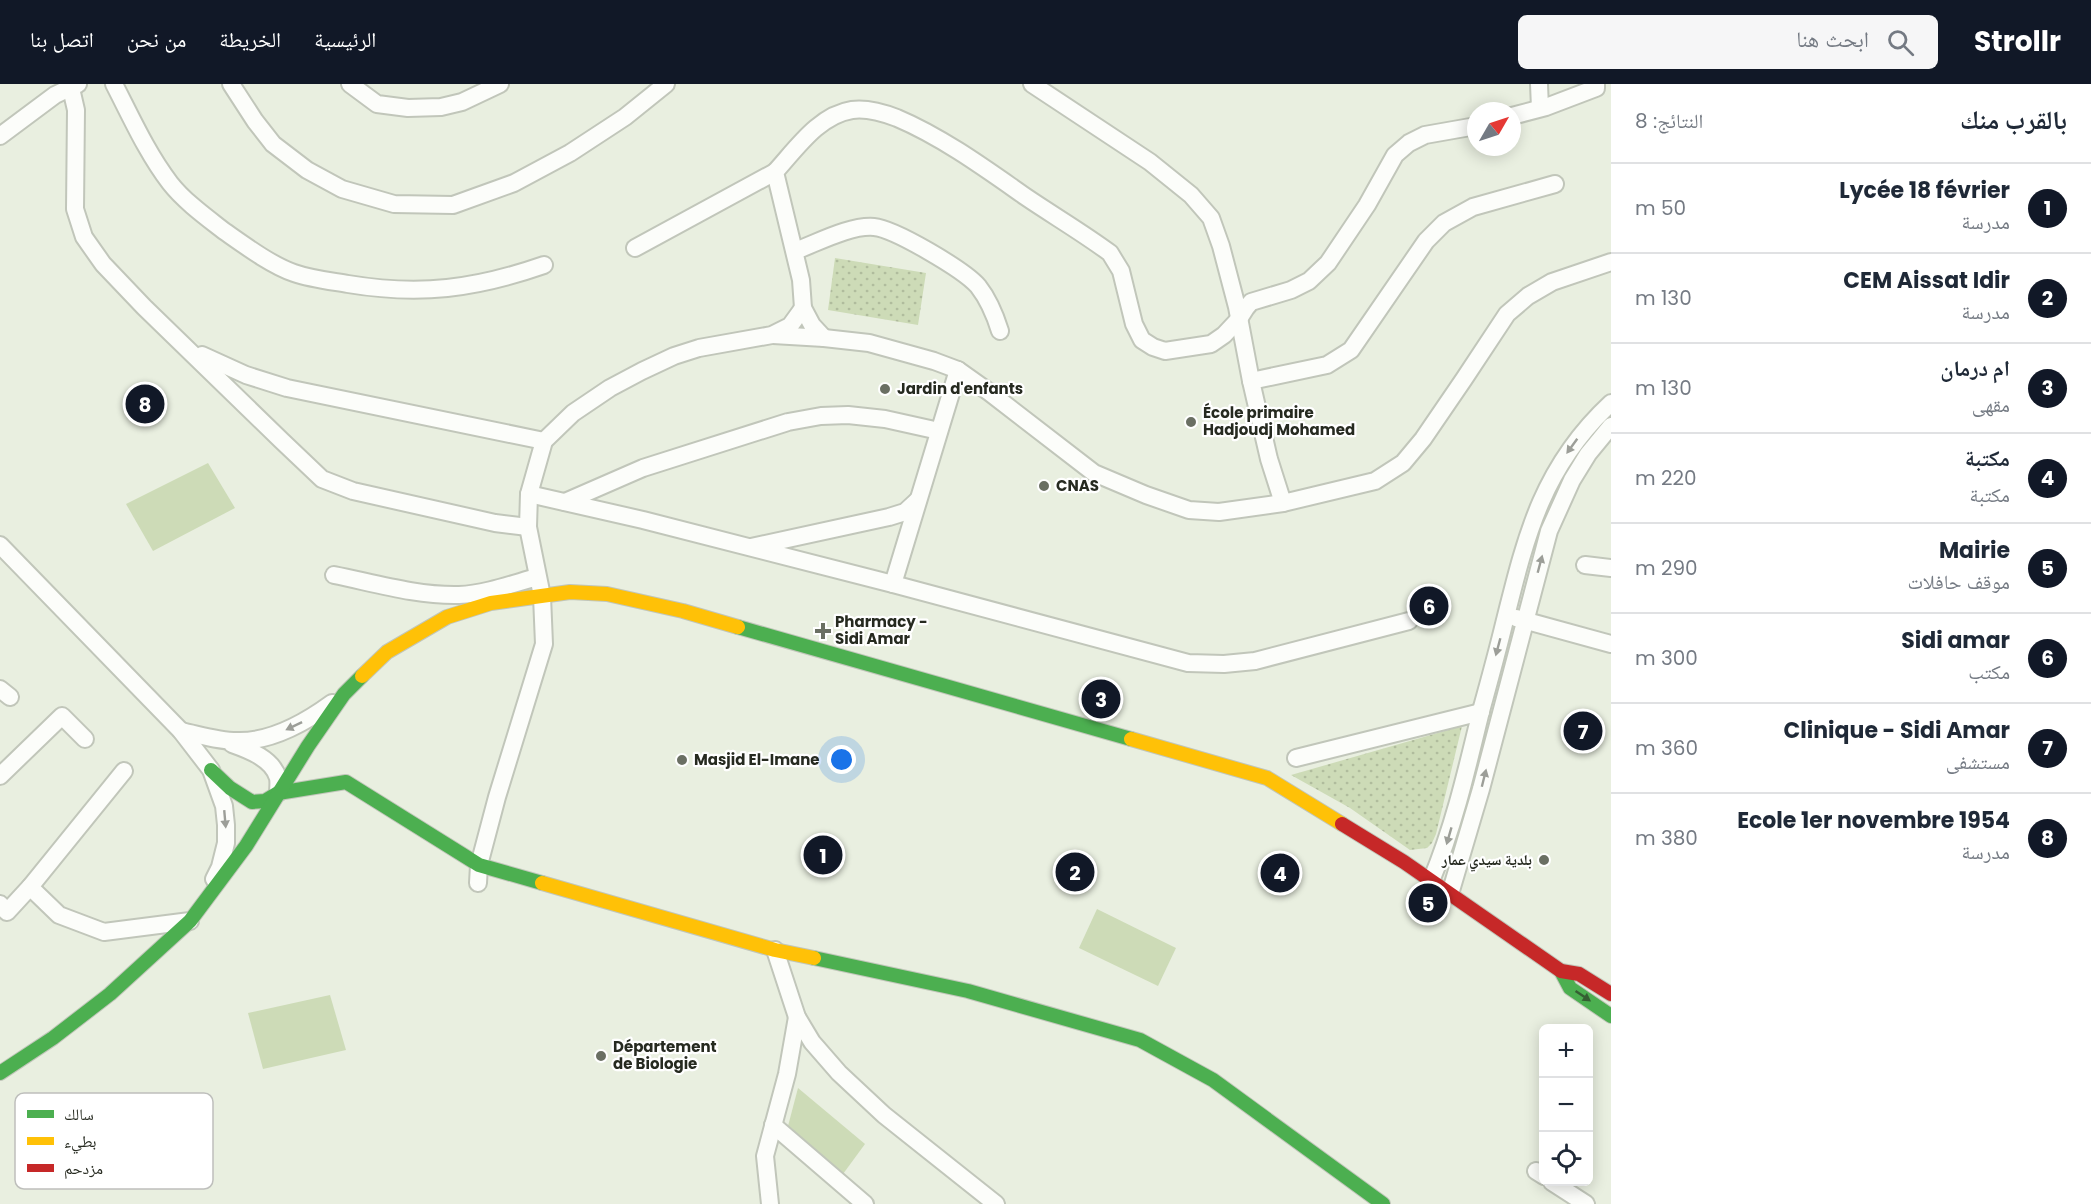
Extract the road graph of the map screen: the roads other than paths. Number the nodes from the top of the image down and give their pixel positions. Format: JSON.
{"nodes":[{"id":1,"x":114,"y":84,"type":"edge"},
{"id":2,"x":231,"y":84,"type":"edge"},
{"id":3,"x":350,"y":84,"type":"edge"},
{"id":4,"x":500,"y":84,"type":"edge"},
{"id":5,"x":666,"y":84,"type":"edge"},
{"id":6,"x":1032,"y":84,"type":"edge"},
{"id":7,"x":1539,"y":84,"type":"edge"},
{"id":8,"x":1596,"y":84,"type":"edge"},
{"id":9,"x":73,"y":85,"type":"edge"},
{"id":10,"x":1540,"y":108,"type":"junction"},
{"id":11,"x":1521,"y":113,"type":"edge"},
{"id":12,"x":1467,"y":128,"type":"edge"},
{"id":13,"x":0,"y":136,"type":"edge"},
{"id":14,"x":775,"y":172,"type":"junction"},
{"id":15,"x":1555,"y":184,"type":"dead end"},
{"id":16,"x":634,"y":248,"type":"dead end"},
{"id":17,"x":795,"y":251,"type":"junction"},
{"id":18,"x":1611,"y":262,"type":"edge"},
{"id":19,"x":544,"y":264,"type":"dead end"},
{"id":20,"x":803,"y":308,"type":"junction"},
{"id":21,"x":1239,"y":319,"type":"junction"},
{"id":22,"x":1000,"y":331,"type":"dead end"},
{"id":23,"x":772,"y":335,"type":"junction"},
{"id":24,"x":824,"y":338,"type":"junction"},
{"id":25,"x":185,"y":346,"type":"junction"},
{"id":26,"x":958,"y":370,"type":"junction"},
{"id":27,"x":1251,"y":381,"type":"junction"},
{"id":28,"x":1611,"y":403,"type":"edge"},
{"id":29,"x":1611,"y":426,"type":"edge"},
{"id":30,"x":939,"y":431,"type":"junction"},
{"id":31,"x":544,"y":441,"type":"junction"},
{"id":32,"x":529,"y":494,"type":"junction"},
{"id":33,"x":918,"y":500,"type":"junction"},
{"id":34,"x":565,"y":502,"type":"junction"},
{"id":35,"x":1283,"y":503,"type":"junction"},
{"id":36,"x":528,"y":527,"type":"junction"},
{"id":37,"x":0,"y":545,"type":"edge"},
{"id":38,"x":747,"y":548,"type":"junction"},
{"id":39,"x":1584,"y":565,"type":"dead end"},
{"id":40,"x":1611,"y":568,"type":"edge"},
{"id":41,"x":334,"y":575,"type":"dead end"},
{"id":42,"x":537,"y":577,"type":"junction"},
{"id":43,"x":893,"y":584,"type":"junction"},
{"id":44,"x":542,"y":596,"type":"junction"},
{"id":45,"x":1506,"y":615,"type":"junction"},
{"id":46,"x":1409,"y":621,"type":"dead end"},
{"id":47,"x":1527,"y":621,"type":"junction"},
{"id":48,"x":1611,"y":644,"type":"edge"},
{"id":49,"x":344,"y":694,"type":"junction"},
{"id":50,"x":1481,"y":712,"type":"junction"},
{"id":51,"x":182,"y":731,"type":"junction"},
{"id":52,"x":86,"y":739,"type":"dead end"},
{"id":53,"x":221,"y":740,"type":"junction"},
{"id":54,"x":1296,"y":758,"type":"dead end"},
{"id":55,"x":211,"y":770,"type":"junction"},
{"id":56,"x":124,"y":771,"type":"dead end"},
{"id":57,"x":0,"y":776,"type":"edge"},
{"id":58,"x":278,"y":793,"type":"junction"},
{"id":59,"x":479,"y":865,"type":"junction"},
{"id":60,"x":1431,"y":881,"type":"junction"},
{"id":61,"x":478,"y":883,"type":"dead end"},
{"id":62,"x":30,"y":887,"type":"junction"},
{"id":63,"x":1450,"y":894,"type":"junction"},
{"id":64,"x":2,"y":914,"type":"edge"},
{"id":65,"x":195,"y":916,"type":"junction"},
{"id":66,"x":775,"y":950,"type":"junction"},
{"id":67,"x":1561,"y":971,"type":"junction"},
{"id":68,"x":1611,"y":994,"type":"edge"},
{"id":69,"x":1611,"y":1016,"type":"edge"},
{"id":70,"x":797,"y":1017,"type":"junction"},
{"id":71,"x":0,"y":1073,"type":"edge"},
{"id":72,"x":773,"y":1125,"type":"junction"},
{"id":73,"x":1558,"y":1186,"type":"edge"},
{"id":74,"x":770,"y":1204,"type":"edge"},
{"id":75,"x":865,"y":1204,"type":"edge"},
{"id":76,"x":996,"y":1204,"type":"edge"},
{"id":77,"x":1383,"y":1204,"type":"edge"},
{"id":78,"x":1586,"y":1204,"type":"edge"}],
"edges":[{"from":1,"to":19,"type":"street"},
{"from":2,"to":5,"type":"street"},
{"from":3,"to":4,"type":"street"},
{"from":6,"to":21,"type":"street"},
{"from":7,"to":10,"type":"street"},
{"from":8,"to":10,"type":"street"},
{"from":9,"to":13,"type":"street"},
{"from":9,"to":25,"type":"street"},
{"from":10,"to":11,"type":"street"},
{"from":12,"to":21,"type":"street"},
{"from":14,"to":16,"type":"street"},
{"from":14,"to":17,"type":"street"},
{"from":14,"to":21,"type":"street"},
{"from":15,"to":27,"type":"street"},
{"from":17,"to":20,"type":"street"},
{"from":17,"to":22,"type":"street"},
{"from":18,"to":35,"type":"street"},
{"from":20,"to":23,"type":"street"},
{"from":20,"to":24,"type":"street"},
{"from":21,"to":27,"type":"street"},
{"from":23,"to":24,"type":"street"},
{"from":23,"to":31,"type":"street"},
{"from":24,"to":26,"type":"street"},
{"from":25,"to":31,"type":"street"},
{"from":25,"to":36,"type":"street"},
{"from":26,"to":30,"type":"street"},
{"from":26,"to":35,"type":"street"},
{"from":27,"to":35,"type":"street"},
{"from":28,"to":45,"type":"street","one_way":true},
{"from":47,"to":29,"type":"street","one_way":true},
{"from":30,"to":33,"type":"street"},
{"from":30,"to":34,"type":"street"},
{"from":31,"to":32,"type":"street"},
{"from":32,"to":34,"type":"street"},
{"from":32,"to":36,"type":"street"},
{"from":33,"to":38,"type":"street"},
{"from":33,"to":43,"type":"street"},
{"from":34,"to":38,"type":"street"},
{"from":36,"to":42,"type":"street"},
{"from":37,"to":51,"type":"street"},
{"from":38,"to":43,"type":"street"},
{"from":39,"to":40,"type":"street"},
{"from":41,"to":42,"type":"street"},
{"from":42,"to":44,"type":"street"},
{"from":43,"to":46,"type":"street"},
{"from":44,"to":49,"type":"street"},
{"from":44,"to":59,"type":"street"},
{"from":44,"to":60,"type":"street"},
{"from":45,"to":47,"type":"street"},
{"from":45,"to":50,"type":"street","one_way":true},
{"from":47,"to":48,"type":"street"},
{"from":63,"to":47,"type":"street","one_way":true},
{"from":49,"to":53,"type":"street","one_way":true},
{"from":49,"to":58,"type":"street"},
{"from":50,"to":54,"type":"street"},
{"from":50,"to":60,"type":"street","one_way":true},
{"from":51,"to":53,"type":"street"},
{"from":51,"to":55,"type":"street"},
{"from":52,"to":57,"type":"street"},
{"from":53,"to":58,"type":"street"},
{"from":55,"to":58,"type":"street"},
{"from":55,"to":65,"type":"street","one_way":true},
{"from":56,"to":62,"type":"street"},
{"from":58,"to":59,"type":"street"},
{"from":58,"to":65,"type":"street"},
{"from":59,"to":61,"type":"street"},
{"from":59,"to":66,"type":"street"},
{"from":60,"to":63,"type":"street"},
{"from":62,"to":64,"type":"street"},
{"from":62,"to":65,"type":"street"},
{"from":63,"to":67,"type":"street"},
{"from":65,"to":71,"type":"street"},
{"from":66,"to":70,"type":"street"},
{"from":66,"to":77,"type":"street"},
{"from":67,"to":68,"type":"street"},
{"from":67,"to":69,"type":"street","one_way":true},
{"from":70,"to":72,"type":"street"},
{"from":70,"to":76,"type":"street"},
{"from":72,"to":74,"type":"street"},
{"from":72,"to":75,"type":"street"},
{"from":73,"to":78,"type":"street"}]}
